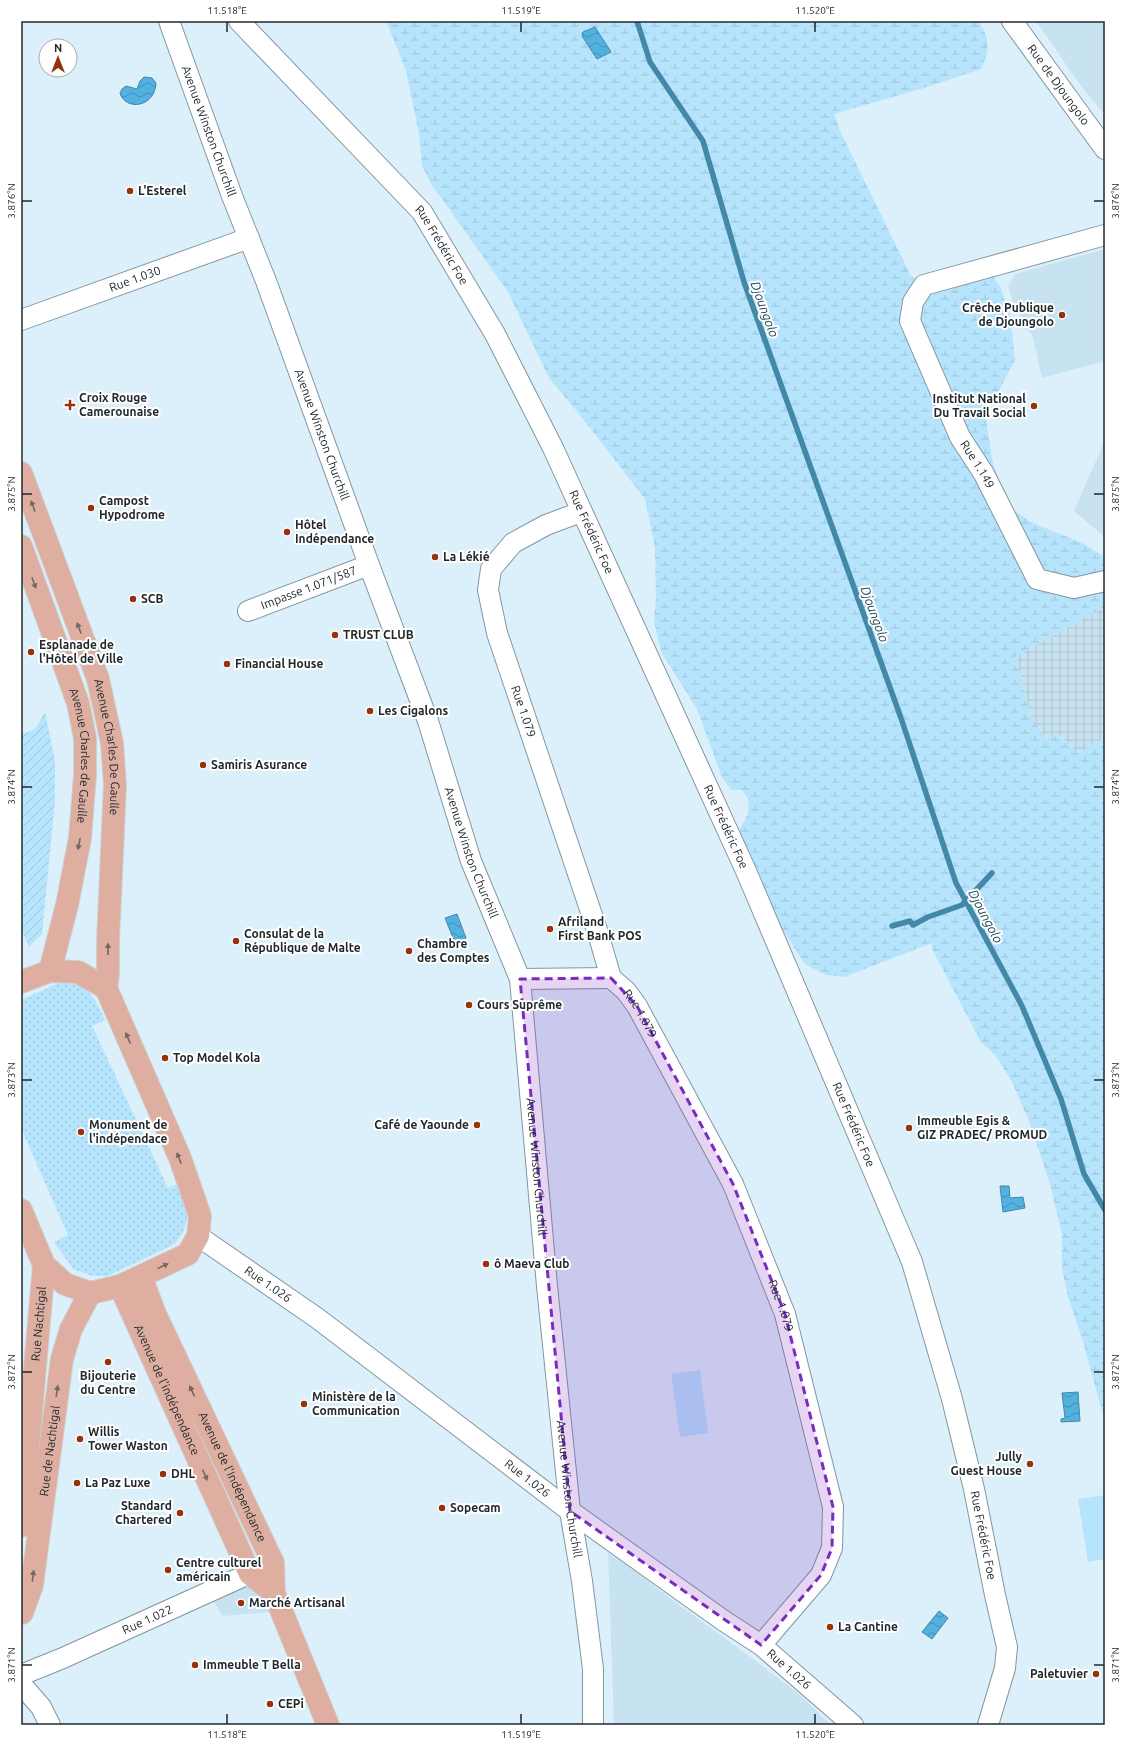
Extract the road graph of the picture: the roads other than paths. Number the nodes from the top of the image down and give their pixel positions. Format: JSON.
{"nodes":[{"id":1,"x":170,"y":21,"type":"edge"},
{"id":2,"x":239,"y":21,"type":"edge"},
{"id":3,"x":1012,"y":21,"type":"edge"},
{"id":4,"x":1105,"y":149,"type":"edge"},
{"id":5,"x":1105,"y":235,"type":"edge"},
{"id":6,"x":249,"y":238,"type":"junction"},
{"id":7,"x":21,"y":320,"type":"edge"},
{"id":8,"x":21,"y":473,"type":"edge"},
{"id":9,"x":581,"y":512,"type":"junction"},
{"id":10,"x":21,"y":546,"type":"edge"},
{"id":11,"x":369,"y":565,"type":"junction"},
{"id":12,"x":1105,"y":580,"type":"edge"},
{"id":13,"x":248,"y":611,"type":"dead end"},
{"id":14,"x":50,"y":971,"type":"junction"},
{"id":15,"x":611,"y":978,"type":"junction"},
{"id":16,"x":520,"y":979,"type":"junction"},
{"id":17,"x":21,"y":982,"type":"edge"},
{"id":18,"x":106,"y":988,"type":"junction"},
{"id":19,"x":21,"y":1210,"type":"edge"},
{"id":20,"x":198,"y":1236,"type":"junction"},
{"id":21,"x":44,"y":1265,"type":"junction"},
{"id":22,"x":141,"y":1277,"type":"junction"},
{"id":23,"x":120,"y":1286,"type":"junction"},
{"id":24,"x":90,"y":1293,"type":"junction"},
{"id":25,"x":26,"y":1427,"type":"edge"},
{"id":26,"x":570,"y":1511,"type":"junction"},
{"id":27,"x":21,"y":1526,"type":"edge"},
{"id":28,"x":273,"y":1563,"type":"junction"},
{"id":29,"x":250,"y":1574,"type":"junction"},
{"id":30,"x":274,"y":1593,"type":"junction"},
{"id":31,"x":21,"y":1614,"type":"edge"},
{"id":32,"x":761,"y":1645,"type":"junction"},
{"id":33,"x":21,"y":1675,"type":"edge"},
{"id":34,"x":21,"y":1684,"type":"edge"},
{"id":35,"x":50,"y":1725,"type":"edge"},
{"id":36,"x":328,"y":1725,"type":"edge"},
{"id":37,"x":593,"y":1725,"type":"edge"},
{"id":38,"x":853,"y":1725,"type":"edge"},
{"id":39,"x":988,"y":1725,"type":"edge"}],
"edges":[{"from":1,"to":6,"type":"street","name":"Avenue Winston Churchill"},
{"from":2,"to":9,"type":"street","name":"Rue Frédéric Foe"},
{"from":3,"to":4,"type":"street","name":"Rue de Djoungolo"},
{"from":5,"to":12,"type":"street","name":"Rue 1.149"},
{"from":6,"to":7,"type":"street","name":"Rue 1.030"},
{"from":6,"to":11,"type":"street","name":"Avenue Winston Churchill"},
{"from":18,"to":8,"type":"main road","name":"Avenue Charles De Gaulle","one_way":true},
{"from":9,"to":15,"type":"street","name":"Rue 1.079"},
{"from":9,"to":39,"type":"street","name":"Rue Frédéric Foe"},
{"from":10,"to":14,"type":"main road","name":"Avenue Charles de Gaulle","one_way":true},
{"from":11,"to":13,"type":"street","name":"Impasse 1.071/587"},
{"from":11,"to":16,"type":"street","name":"Avenue Winston Churchill"},
{"from":14,"to":17,"type":"main road"},
{"from":14,"to":18,"type":"main road"},
{"from":15,"to":16,"type":"street"},
{"from":15,"to":32,"type":"street","name":"Rue 1.079"},
{"from":16,"to":26,"type":"street","name":"Avenue Winston Churchill"},
{"from":20,"to":18,"type":"main road","one_way":true},
{"from":19,"to":21,"type":"main road"},
{"from":22,"to":20,"type":"main road","one_way":true},
{"from":20,"to":26,"type":"street","name":"Rue 1.026"},
{"from":21,"to":24,"type":"main road"},
{"from":21,"to":25,"type":"main road","name":"Rue Nachtigal"},
{"from":22,"to":23,"type":"main road"},
{"from":28,"to":22,"type":"main road","name":"Avenue de l'Indépendance","one_way":true},
{"from":23,"to":24,"type":"main road"},
{"from":23,"to":29,"type":"main road","name":"Avenue de l'indépendance","one_way":true},
{"from":31,"to":24,"type":"main road","name":"Rue de Nachtigal","one_way":true},
{"from":25,"to":27,"type":"main road","name":"Rue Nachtigal"},
{"from":26,"to":32,"type":"street","name":"Rue 1.026"},
{"from":26,"to":37,"type":"street","name":"Avenue Winston Churchill"},
{"from":28,"to":29,"type":"street","name":"Rue 1.022"},
{"from":28,"to":30,"type":"main road","name":"Avenue de l'Indépendance"},
{"from":29,"to":30,"type":"main road","name":"Avenue de l'indépendance"},
{"from":29,"to":33,"type":"street","name":"Rue 1.022"},
{"from":30,"to":36,"type":"main road","name":"Avenue de l'Indépendance"},
{"from":32,"to":38,"type":"street","name":"Rue 1.026"},
{"from":34,"to":35,"type":"street"}]}
